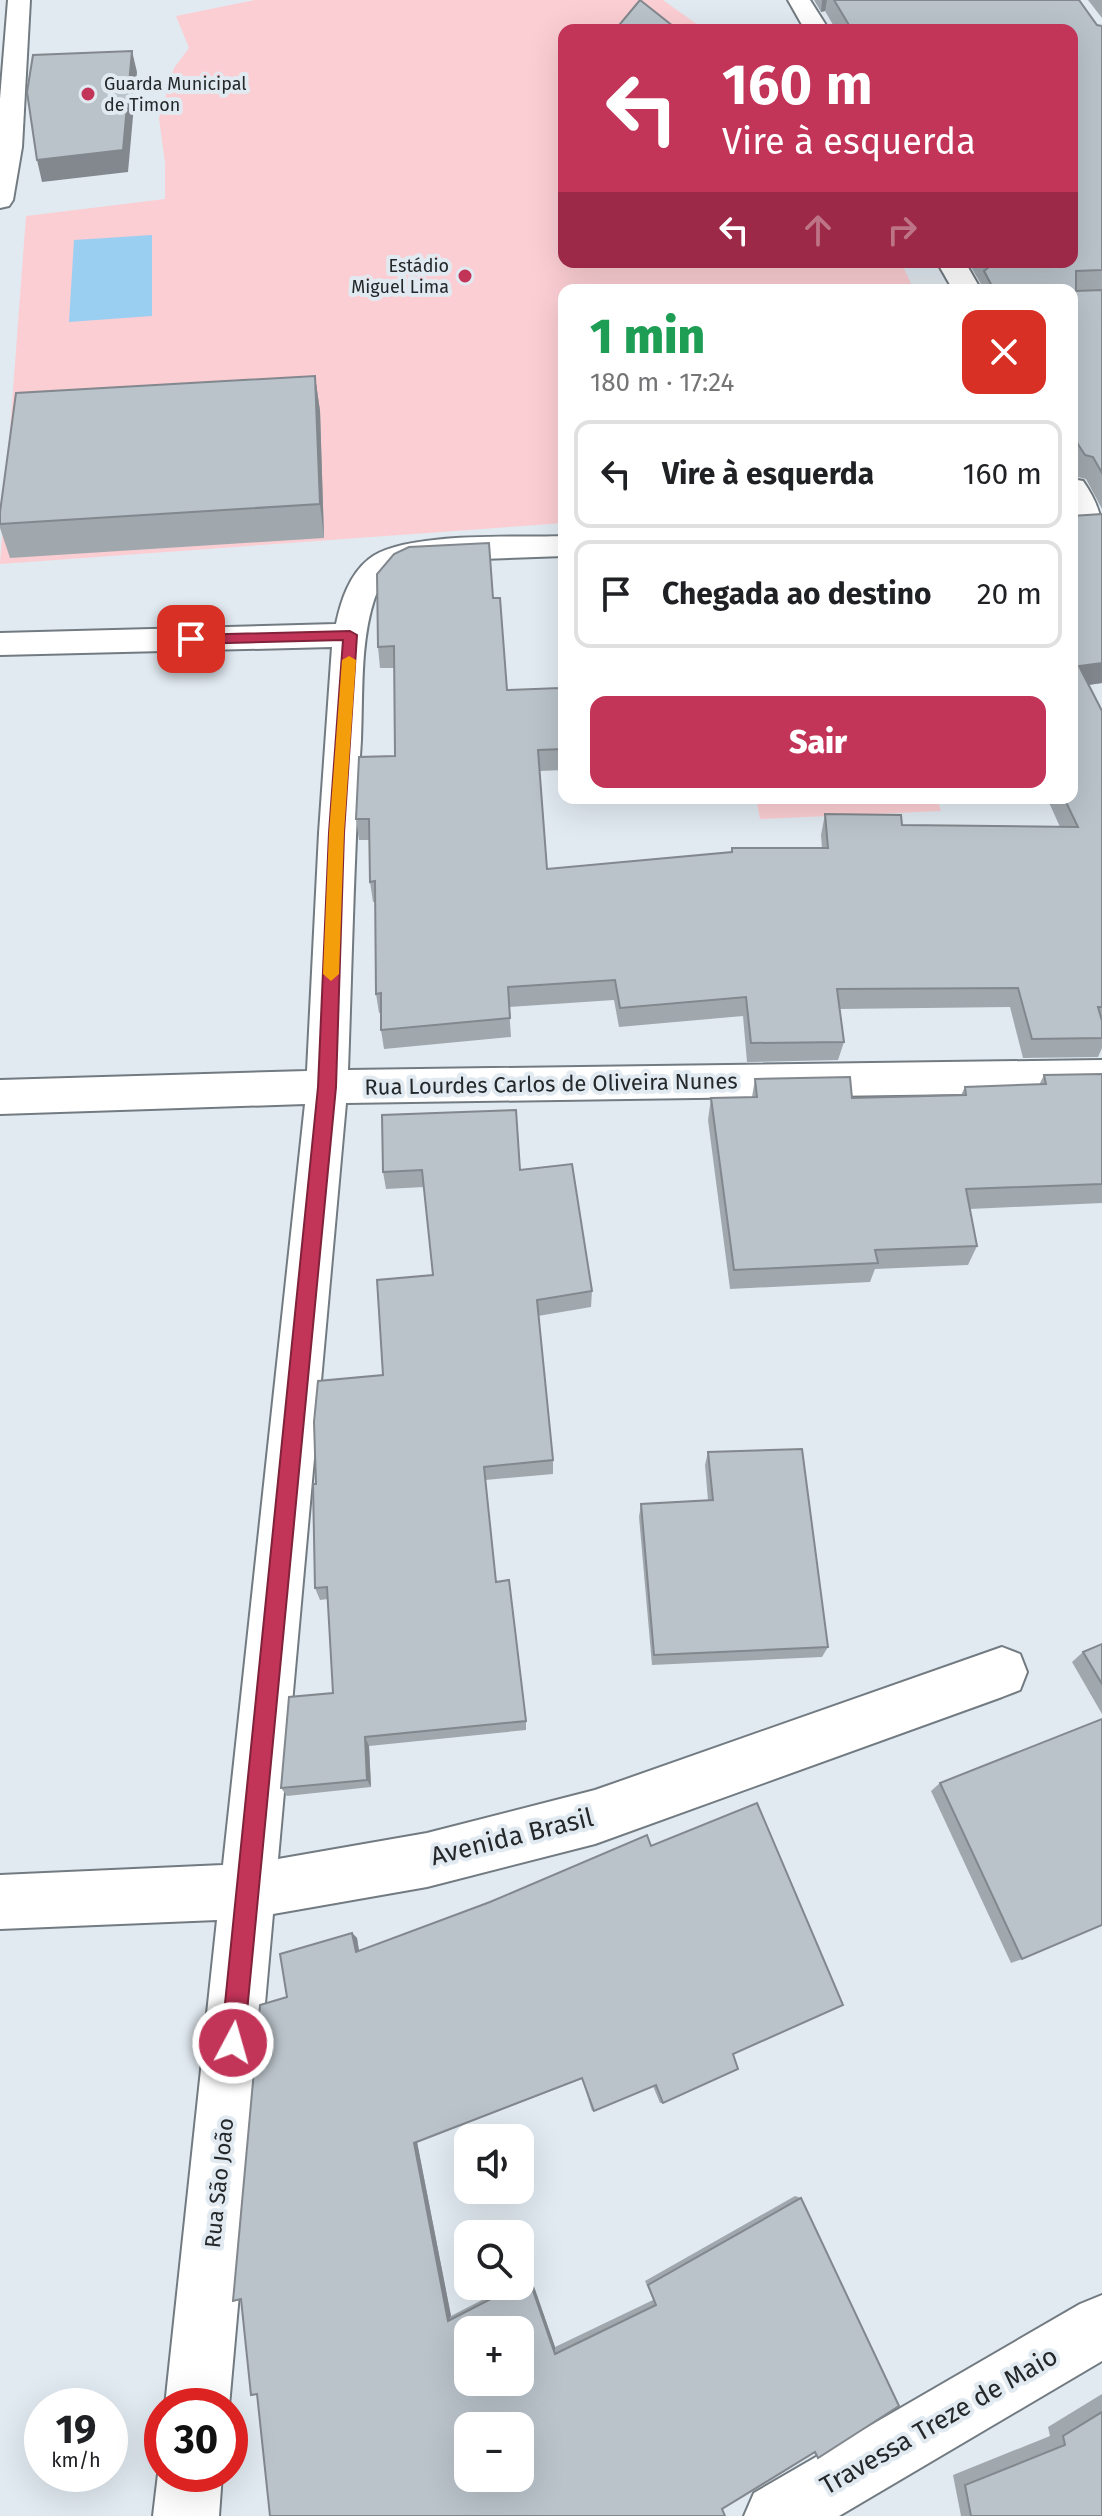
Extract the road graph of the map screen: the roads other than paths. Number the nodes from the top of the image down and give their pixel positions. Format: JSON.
{"nodes":[{"id":1,"x":19,"y":0,"type":"edge"},
{"id":2,"x":799,"y":0,"type":"edge"},
{"id":3,"x":813,"y":24,"type":"edge"},
{"id":4,"x":8,"y":60,"type":"edge"},
{"id":5,"x":0,"y":200,"type":"edge"},
{"id":6,"x":1078,"y":502,"type":"edge"},
{"id":7,"x":1088,"y":525,"type":"edge"},
{"id":8,"x":558,"y":546,"type":"edge"},
{"id":9,"x":350,"y":635,"type":"junction"},
{"id":10,"x":0,"y":644,"type":"edge"},
{"id":11,"x":1102,"y":1076,"type":"edge"},
{"id":12,"x":327,"y":1087,"type":"junction"},
{"id":13,"x":0,"y":1097,"type":"edge"},
{"id":14,"x":1002,"y":1672,"type":"dead end"},
{"id":15,"x":248,"y":1891,"type":"junction"},
{"id":16,"x":0,"y":1902,"type":"edge"},
{"id":17,"x":1102,"y":2326,"type":"edge"},
{"id":18,"x":199,"y":2388,"type":"edge"},
{"id":19,"x":188,"y":2492,"type":"edge"},
{"id":20,"x":186,"y":2516,"type":"edge"},
{"id":21,"x":777,"y":2516,"type":"edge"}],
"edges":[{"from":1,"to":4,"type":"street"},
{"from":2,"to":3,"type":"street"},
{"from":4,"to":5,"type":"street"},
{"from":6,"to":7,"type":"street"},
{"from":8,"to":9,"type":"street","name":"Rua São João"},
{"from":9,"to":10,"type":"street"},
{"from":9,"to":12,"type":"street","name":"Rua São João"},
{"from":11,"to":12,"type":"street","name":"Rua Lourdes Carlos de Oliveira Nunes"},
{"from":12,"to":13,"type":"street","name":"Rua Lourdes Carlos de Oliveira Nunes"},
{"from":12,"to":15,"type":"street","name":"Rua São João"},
{"from":14,"to":15,"type":"street","name":"Avenida Brasil"},
{"from":15,"to":16,"type":"street","name":"Avenida Brasil"},
{"from":15,"to":18,"type":"street","name":"Rua São João"},
{"from":17,"to":21,"type":"street","name":"Travessa Treze de Maio"},
{"from":19,"to":20,"type":"street"}]}
